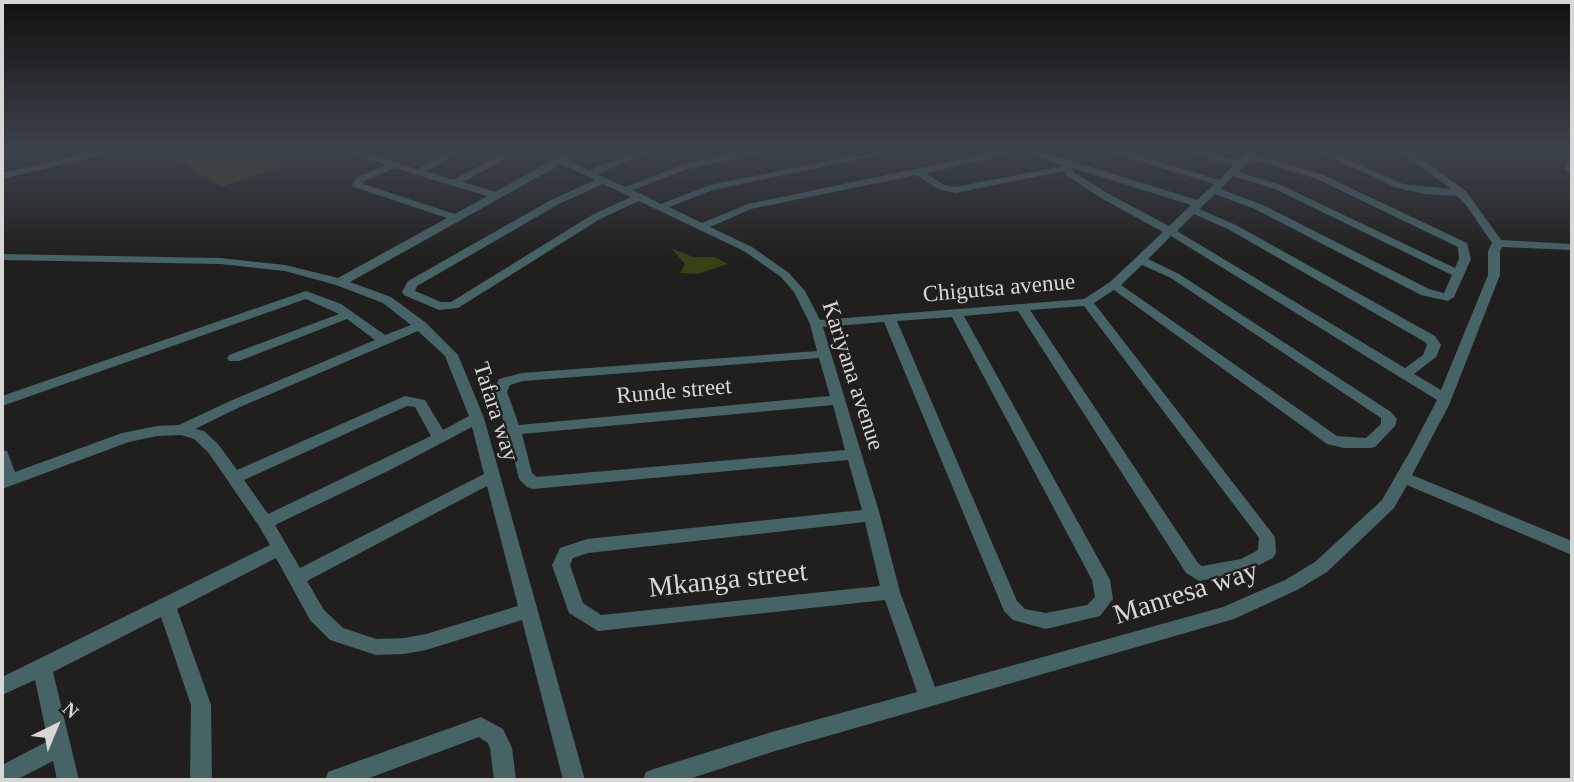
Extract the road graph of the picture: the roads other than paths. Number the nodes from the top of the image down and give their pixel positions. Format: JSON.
{"nodes":[{"id":1,"x":367,"y":188,"type":"edge"},
{"id":2,"x":472,"y":188,"type":"edge"},
{"id":3,"x":510,"y":188,"type":"edge"},
{"id":4,"x":576,"y":188,"type":"edge"},
{"id":5,"x":622,"y":188,"type":"edge"},
{"id":6,"x":629,"y":188,"type":"edge"},
{"id":7,"x":709,"y":188,"type":"edge"},
{"id":8,"x":842,"y":188,"type":"edge"},
{"id":9,"x":1095,"y":188,"type":"edge"},
{"id":10,"x":1137,"y":188,"type":"edge"},
{"id":11,"x":1215,"y":188,"type":"edge"},
{"id":12,"x":1220,"y":188,"type":"edge"},
{"id":13,"x":1281,"y":188,"type":"edge"},
{"id":14,"x":1344,"y":188,"type":"edge"},
{"id":15,"x":1412,"y":188,"type":"edge"},
{"id":16,"x":1456,"y":188,"type":"edge"},
{"id":17,"x":625,"y":190,"type":"junction"},
{"id":18,"x":1462,"y":193,"type":"junction"},
{"id":19,"x":496,"y":196,"type":"junction"},
{"id":20,"x":640,"y":197,"type":"junction"},
{"id":21,"x":661,"y":207,"type":"junction"},
{"id":22,"x":1195,"y":207,"type":"junction"},
{"id":23,"x":456,"y":218,"type":"junction"},
{"id":24,"x":701,"y":227,"type":"junction"},
{"id":25,"x":1168,"y":232,"type":"junction"},
{"id":26,"x":1498,"y":243,"type":"junction"},
{"id":27,"x":1572,"y":247,"type":"edge"},
{"id":28,"x":2,"y":257,"type":"edge"},
{"id":29,"x":1141,"y":260,"type":"junction"},
{"id":30,"x":1458,"y":274,"type":"junction"},
{"id":31,"x":340,"y":282,"type":"junction"},
{"id":32,"x":1114,"y":285,"type":"junction"},
{"id":33,"x":1087,"y":302,"type":"junction"},
{"id":34,"x":1023,"y":309,"type":"junction"},
{"id":35,"x":957,"y":314,"type":"junction"},
{"id":36,"x":347,"y":315,"type":"junction"},
{"id":37,"x":889,"y":318,"type":"junction"},
{"id":38,"x":816,"y":324,"type":"junction"},
{"id":39,"x":421,"y":326,"type":"junction"},
{"id":40,"x":384,"y":341,"type":"junction"},
{"id":41,"x":824,"y":354,"type":"junction"},
{"id":42,"x":234,"y":358,"type":"dead end"},
{"id":43,"x":1406,"y":373,"type":"junction"},
{"id":44,"x":1444,"y":398,"type":"junction"},
{"id":45,"x":838,"y":400,"type":"junction"},
{"id":46,"x":2,"y":401,"type":"edge"},
{"id":47,"x":477,"y":418,"type":"junction"},
{"id":48,"x":181,"y":430,"type":"junction"},
{"id":49,"x":514,"y":430,"type":"junction"},
{"id":50,"x":440,"y":438,"type":"junction"},
{"id":51,"x":854,"y":454,"type":"junction"},
{"id":52,"x":2,"y":455,"type":"edge"},
{"id":53,"x":234,"y":477,"type":"junction"},
{"id":54,"x":492,"y":477,"type":"junction"},
{"id":55,"x":1404,"y":478,"type":"junction"},
{"id":56,"x":6,"y":482,"type":"edge"},
{"id":57,"x":872,"y":515,"type":"junction"},
{"id":58,"x":265,"y":522,"type":"junction"},
{"id":59,"x":1572,"y":548,"type":"edge"},
{"id":60,"x":278,"y":549,"type":"junction"},
{"id":61,"x":296,"y":578,"type":"junction"},
{"id":62,"x":891,"y":592,"type":"junction"},
{"id":63,"x":167,"y":607,"type":"junction"},
{"id":64,"x":529,"y":610,"type":"junction"},
{"id":65,"x":42,"y":668,"type":"junction"},
{"id":66,"x":2,"y":687,"type":"edge"},
{"id":67,"x":929,"y":698,"type":"junction"},
{"id":68,"x":61,"y":746,"type":"junction"},
{"id":69,"x":2,"y":776,"type":"edge"},
{"id":70,"x":68,"y":780,"type":"edge"},
{"id":71,"x":201,"y":780,"type":"edge"},
{"id":72,"x":336,"y":780,"type":"edge"},
{"id":73,"x":505,"y":780,"type":"edge"},
{"id":74,"x":574,"y":780,"type":"edge"},
{"id":75,"x":654,"y":780,"type":"edge"}],
"edges":[{"from":1,"to":23,"type":"street"},
{"from":2,"to":19,"type":"street"},
{"from":3,"to":19,"type":"street"},
{"from":4,"to":20,"type":"street"},
{"from":5,"to":17,"type":"street","name":"Kariyana avenue"},
{"from":6,"to":17,"type":"street"},
{"from":7,"to":21,"type":"street"},
{"from":8,"to":24,"type":"street"},
{"from":9,"to":25,"type":"street"},
{"from":10,"to":22,"type":"street"},
{"from":11,"to":22,"type":"street","name":"Chigutsa avenue"},
{"from":12,"to":30,"type":"street"},
{"from":13,"to":30,"type":"street"},
{"from":14,"to":30,"type":"street"},
{"from":15,"to":18,"type":"street"},
{"from":16,"to":18,"type":"street"},
{"from":17,"to":20,"type":"street","name":"Kariyana avenue"},
{"from":18,"to":26,"type":"street"},
{"from":19,"to":23,"type":"street"},
{"from":20,"to":21,"type":"street","name":"Kariyana avenue"},
{"from":21,"to":24,"type":"street","name":"Kariyana avenue"},
{"from":22,"to":25,"type":"street","name":"Chigutsa avenue"},
{"from":22,"to":43,"type":"street"},
{"from":23,"to":31,"type":"street"},
{"from":24,"to":38,"type":"street","name":"Kariyana avenue"},
{"from":25,"to":29,"type":"street","name":"Chigutsa avenue"},
{"from":25,"to":43,"type":"street"},
{"from":26,"to":27,"type":"street"},
{"from":26,"to":44,"type":"street","name":"Manresa way"},
{"from":28,"to":31,"type":"street","name":"Tafara way"},
{"from":29,"to":32,"type":"street","name":"Chigutsa avenue"},
{"from":29,"to":32,"type":"street"},
{"from":31,"to":39,"type":"street","name":"Tafara way"},
{"from":32,"to":33,"type":"street","name":"Chigutsa avenue"},
{"from":33,"to":34,"type":"street","name":"Chigutsa avenue"},
{"from":33,"to":34,"type":"street"},
{"from":34,"to":35,"type":"street","name":"Chigutsa avenue"},
{"from":35,"to":37,"type":"street","name":"Chigutsa avenue"},
{"from":35,"to":37,"type":"street"},
{"from":36,"to":40,"type":"street"},
{"from":36,"to":42,"type":"street"},
{"from":36,"to":46,"type":"street"},
{"from":37,"to":38,"type":"street","name":"Chigutsa avenue"},
{"from":38,"to":41,"type":"street","name":"Kariyana avenue"},
{"from":39,"to":40,"type":"street"},
{"from":39,"to":47,"type":"street","name":"Tafara way"},
{"from":40,"to":48,"type":"street"},
{"from":41,"to":45,"type":"street","name":"Kariyana avenue"},
{"from":41,"to":49,"type":"street"},
{"from":43,"to":44,"type":"street"},
{"from":44,"to":55,"type":"street","name":"Manresa way"},
{"from":45,"to":49,"type":"street","name":"Runde street"},
{"from":45,"to":51,"type":"street","name":"Kariyana avenue"},
{"from":47,"to":50,"type":"street"},
{"from":47,"to":54,"type":"street","name":"Tafara way"},
{"from":48,"to":53,"type":"street"},
{"from":48,"to":56,"type":"street"},
{"from":49,"to":51,"type":"street"},
{"from":50,"to":53,"type":"street"},
{"from":50,"to":58,"type":"street"},
{"from":51,"to":57,"type":"street","name":"Kariyana avenue"},
{"from":52,"to":56,"type":"street"},
{"from":53,"to":58,"type":"street"},
{"from":54,"to":61,"type":"street"},
{"from":54,"to":64,"type":"street","name":"Tafara way"},
{"from":55,"to":59,"type":"street"},
{"from":55,"to":67,"type":"street","name":"Manresa way"},
{"from":57,"to":62,"type":"street","name":"Kariyana avenue"},
{"from":57,"to":62,"type":"street","name":"Mkanga street"},
{"from":58,"to":60,"type":"street"},
{"from":60,"to":61,"type":"street"},
{"from":60,"to":63,"type":"street"},
{"from":61,"to":64,"type":"street"},
{"from":62,"to":67,"type":"street","name":"Kariyana avenue"},
{"from":63,"to":65,"type":"street"},
{"from":63,"to":71,"type":"street"},
{"from":64,"to":74,"type":"street","name":"Tafara way"},
{"from":65,"to":66,"type":"street"},
{"from":65,"to":68,"type":"street"},
{"from":67,"to":75,"type":"street","name":"Manresa way"},
{"from":68,"to":69,"type":"street"},
{"from":68,"to":70,"type":"street"},
{"from":72,"to":73,"type":"street"}]}
